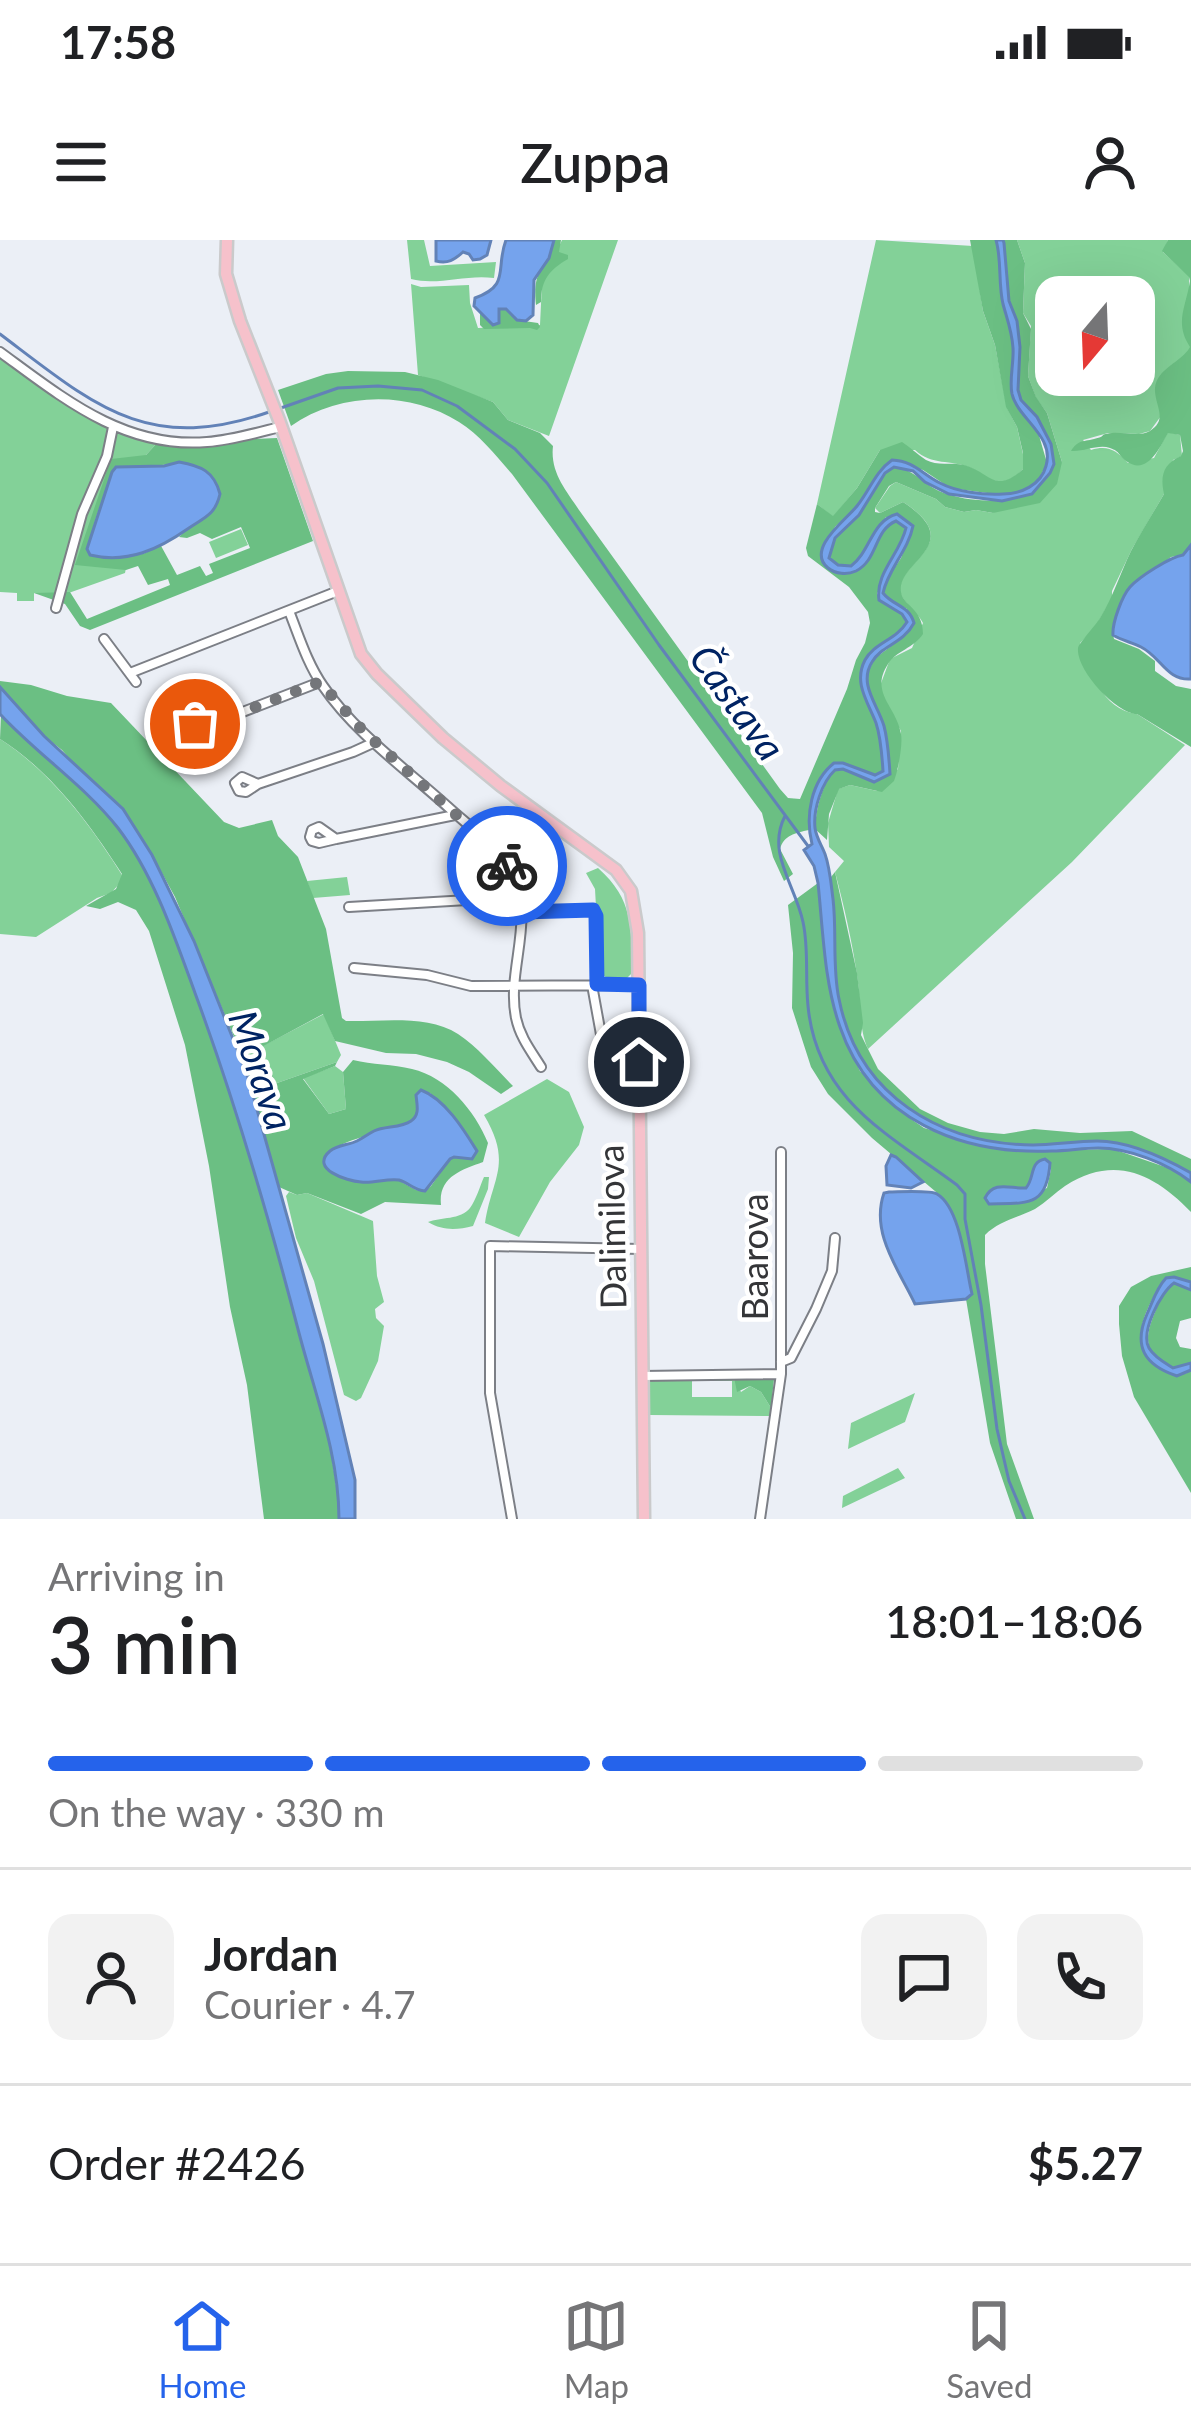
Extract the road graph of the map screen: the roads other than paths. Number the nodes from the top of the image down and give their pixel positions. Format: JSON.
{"nodes":[{"id":1,"x":227,"y":240,"type":"edge"},
{"id":2,"x":0,"y":352,"type":"edge"},
{"id":3,"x":279,"y":424,"type":"junction"},
{"id":4,"x":113,"y":428,"type":"junction"},
{"id":5,"x":338,"y":591,"type":"junction"},
{"id":6,"x":56,"y":608,"type":"dead end"},
{"id":7,"x":289,"y":610,"type":"junction"},
{"id":8,"x":104,"y":639,"type":"dead end"},
{"id":9,"x":320,"y":682,"type":"junction"},
{"id":10,"x":204,"y":727,"type":"dead end"},
{"id":11,"x":375,"y":742,"type":"junction"},
{"id":12,"x":258,"y":784,"type":"dead end"},
{"id":13,"x":456,"y":815,"type":"junction"},
{"id":14,"x":335,"y":839,"type":"dead end"},
{"id":15,"x":520,"y":897,"type":"junction"},
{"id":16,"x":349,"y":907,"type":"dead end"},
{"id":17,"x":522,"y":912,"type":"junction"},
{"id":18,"x":355,"y":968,"type":"dead end"},
{"id":19,"x":595,"y":984,"type":"junction"},
{"id":20,"x":515,"y":985,"type":"junction"},
{"id":21,"x":639,"y":985,"type":"junction"},
{"id":22,"x":602,"y":1040,"type":"dead end"},
{"id":23,"x":541,"y":1066,"type":"dead end"},
{"id":24,"x":781,"y":1152,"type":"dead end"},
{"id":25,"x":835,"y":1238,"type":"dead end"},
{"id":26,"x":640,"y":1249,"type":"junction"},
{"id":27,"x":781,"y":1362,"type":"junction"},
{"id":28,"x":781,"y":1374,"type":"junction"},
{"id":29,"x":642,"y":1376,"type":"junction"},
{"id":30,"x":512,"y":1519,"type":"edge"},
{"id":31,"x":644,"y":1519,"type":"edge"},
{"id":32,"x":760,"y":1519,"type":"edge"}],
"edges":[{"from":1,"to":3,"type":"main road","name":"Dalimilova"},
{"from":2,"to":4,"type":"street"},
{"from":3,"to":4,"type":"street"},
{"from":3,"to":5,"type":"main road","name":"Dalimilova"},
{"from":4,"to":6,"type":"street"},
{"from":5,"to":7,"type":"street"},
{"from":5,"to":21,"type":"main road","name":"Dalimilova"},
{"from":7,"to":8,"type":"street"},
{"from":7,"to":9,"type":"street"},
{"from":9,"to":10,"type":"street"},
{"from":9,"to":11,"type":"street"},
{"from":11,"to":12,"type":"street"},
{"from":11,"to":13,"type":"street"},
{"from":13,"to":14,"type":"street"},
{"from":13,"to":15,"type":"street"},
{"from":15,"to":16,"type":"street"},
{"from":15,"to":17,"type":"street"},
{"from":17,"to":19,"type":"street"},
{"from":17,"to":20,"type":"street"},
{"from":18,"to":20,"type":"street"},
{"from":19,"to":20,"type":"street"},
{"from":19,"to":21,"type":"street"},
{"from":19,"to":22,"type":"street"},
{"from":20,"to":23,"type":"street"},
{"from":21,"to":26,"type":"main road","name":"Dalimilova"},
{"from":24,"to":27,"type":"street","name":"Baarova"},
{"from":25,"to":27,"type":"street","name":"Baarova"},
{"from":26,"to":29,"type":"main road","name":"Dalimilova"},
{"from":26,"to":30,"type":"street"},
{"from":27,"to":28,"type":"street","name":"Baarova"},
{"from":28,"to":29,"type":"street"},
{"from":28,"to":32,"type":"street","name":"Baarova"},
{"from":29,"to":31,"type":"main road","name":"Dalimilova"}]}
